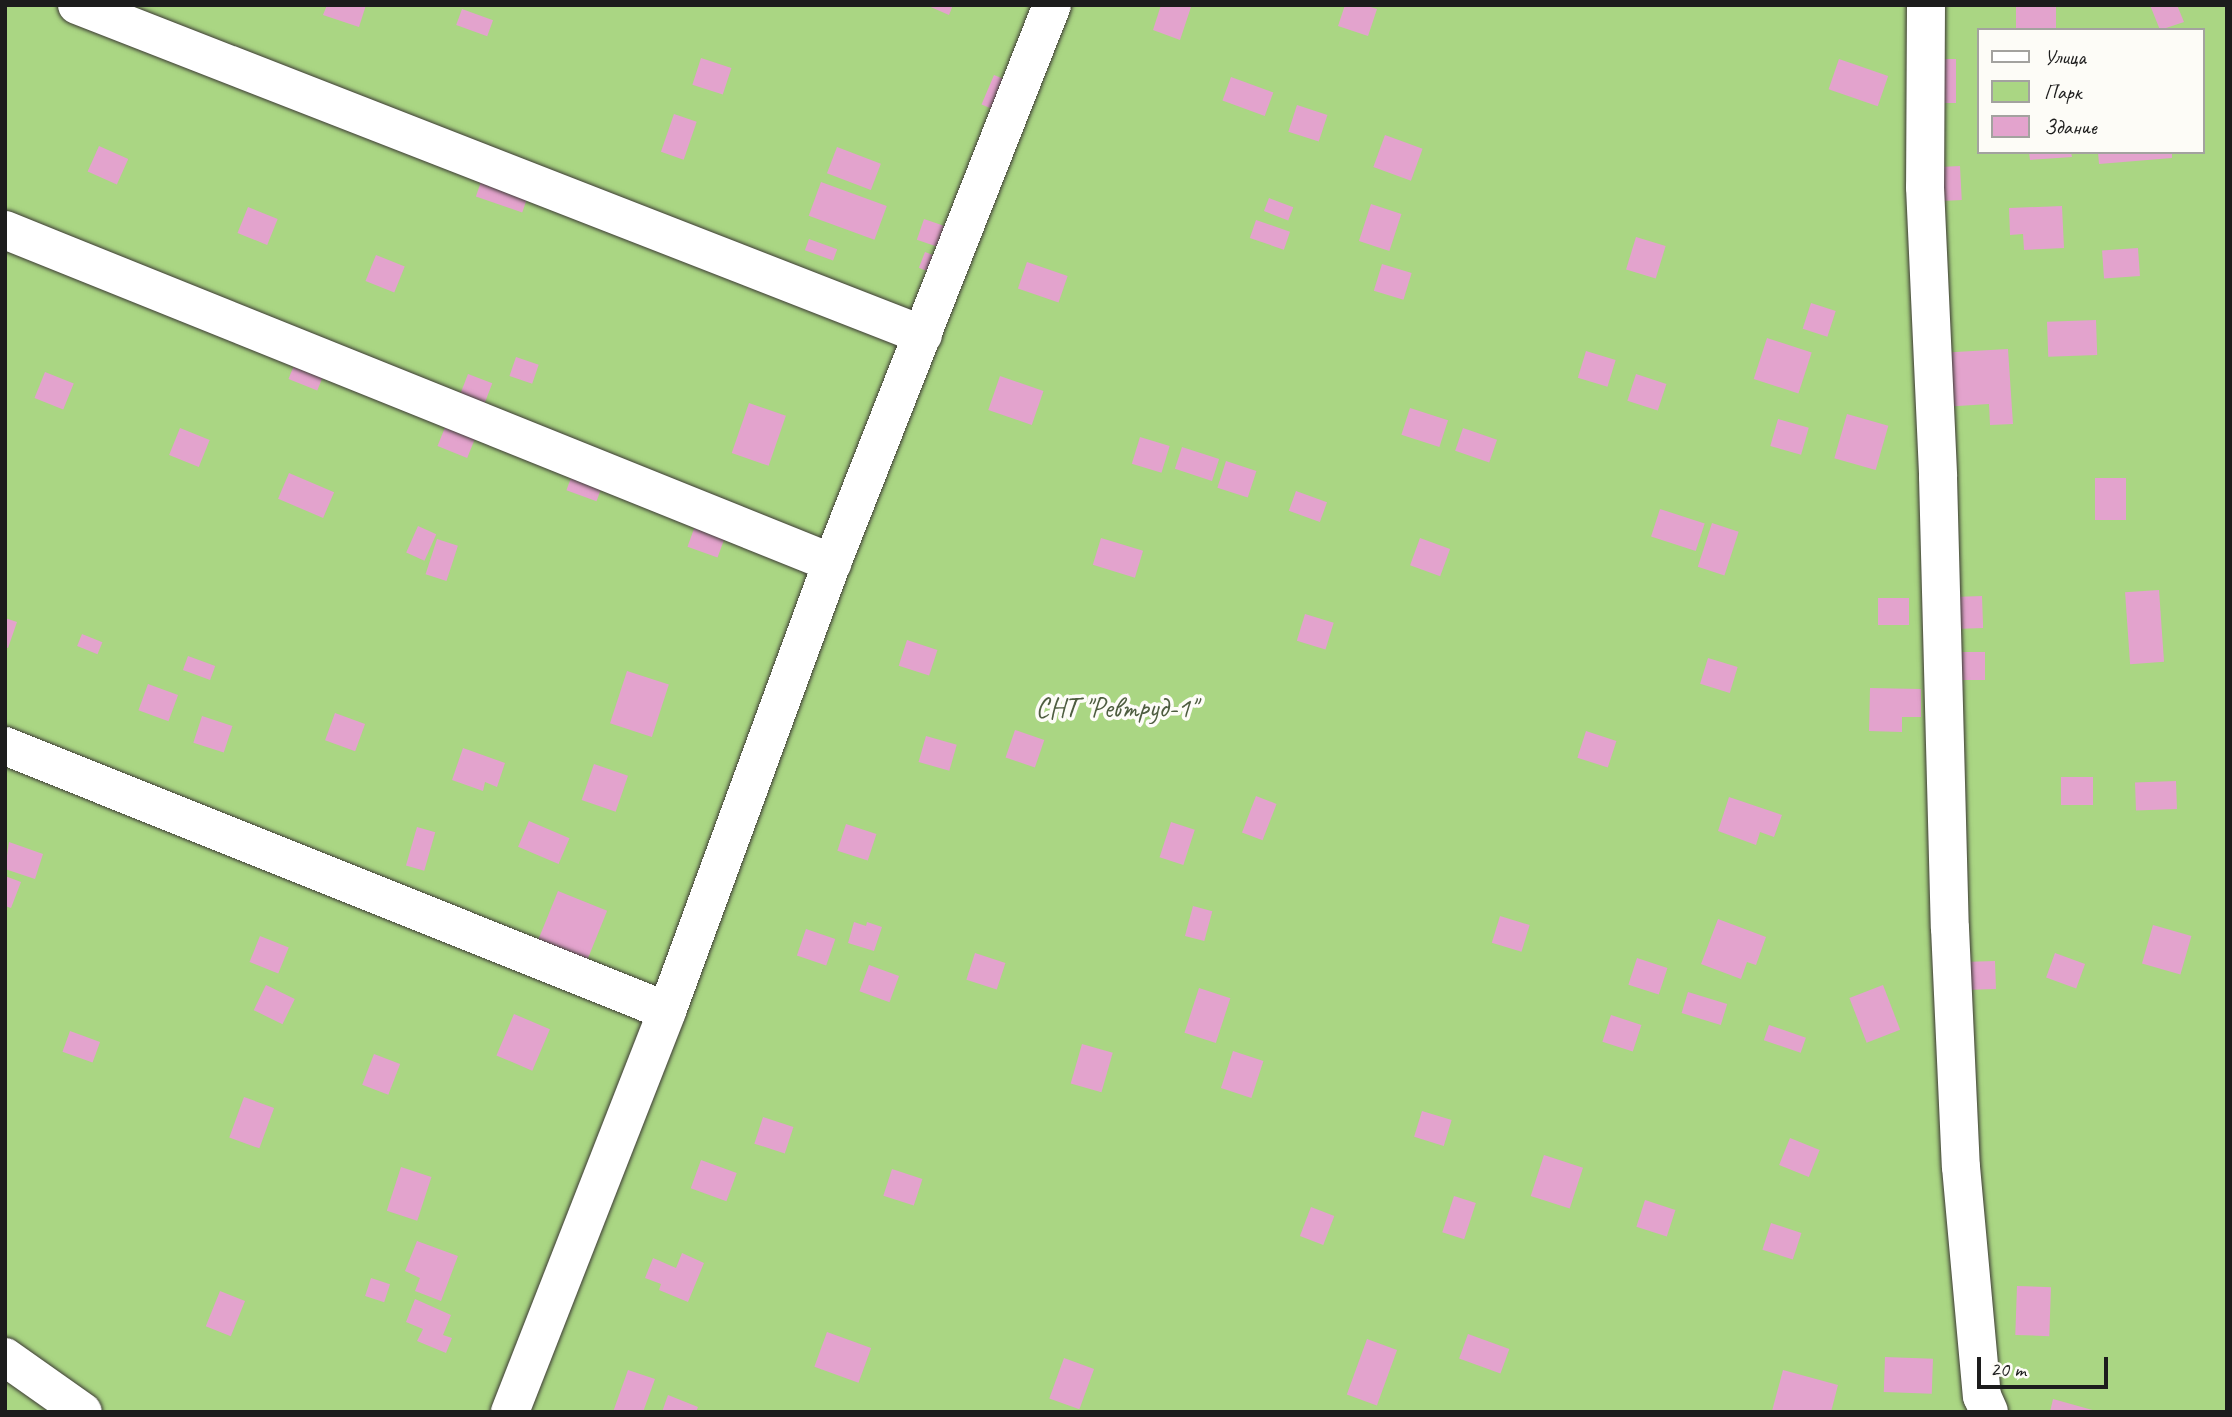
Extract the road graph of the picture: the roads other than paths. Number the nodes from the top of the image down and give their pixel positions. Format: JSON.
{"nodes":[{"id":1,"x":77,"y":5,"type":"edge"},
{"id":2,"x":1052,"y":5,"type":"edge"},
{"id":3,"x":1926,"y":5,"type":"edge"},
{"id":4,"x":5,"y":230,"type":"edge"},
{"id":5,"x":923,"y":335,"type":"junction"},
{"id":6,"x":832,"y":563,"type":"junction"},
{"id":7,"x":5,"y":746,"type":"edge"},
{"id":8,"x":667,"y":1011,"type":"junction"},
{"id":9,"x":5,"y":1357,"type":"edge"},
{"id":10,"x":83,"y":1412,"type":"edge"},
{"id":11,"x":510,"y":1412,"type":"edge"},
{"id":12,"x":1989,"y":1412,"type":"edge"}],
"edges":[{"from":1,"to":5,"type":"street"},
{"from":2,"to":5,"type":"street"},
{"from":3,"to":12,"type":"street"},
{"from":4,"to":6,"type":"street"},
{"from":5,"to":6,"type":"street"},
{"from":6,"to":8,"type":"street"},
{"from":7,"to":8,"type":"street"},
{"from":8,"to":11,"type":"street"},
{"from":9,"to":10,"type":"street"}]}
